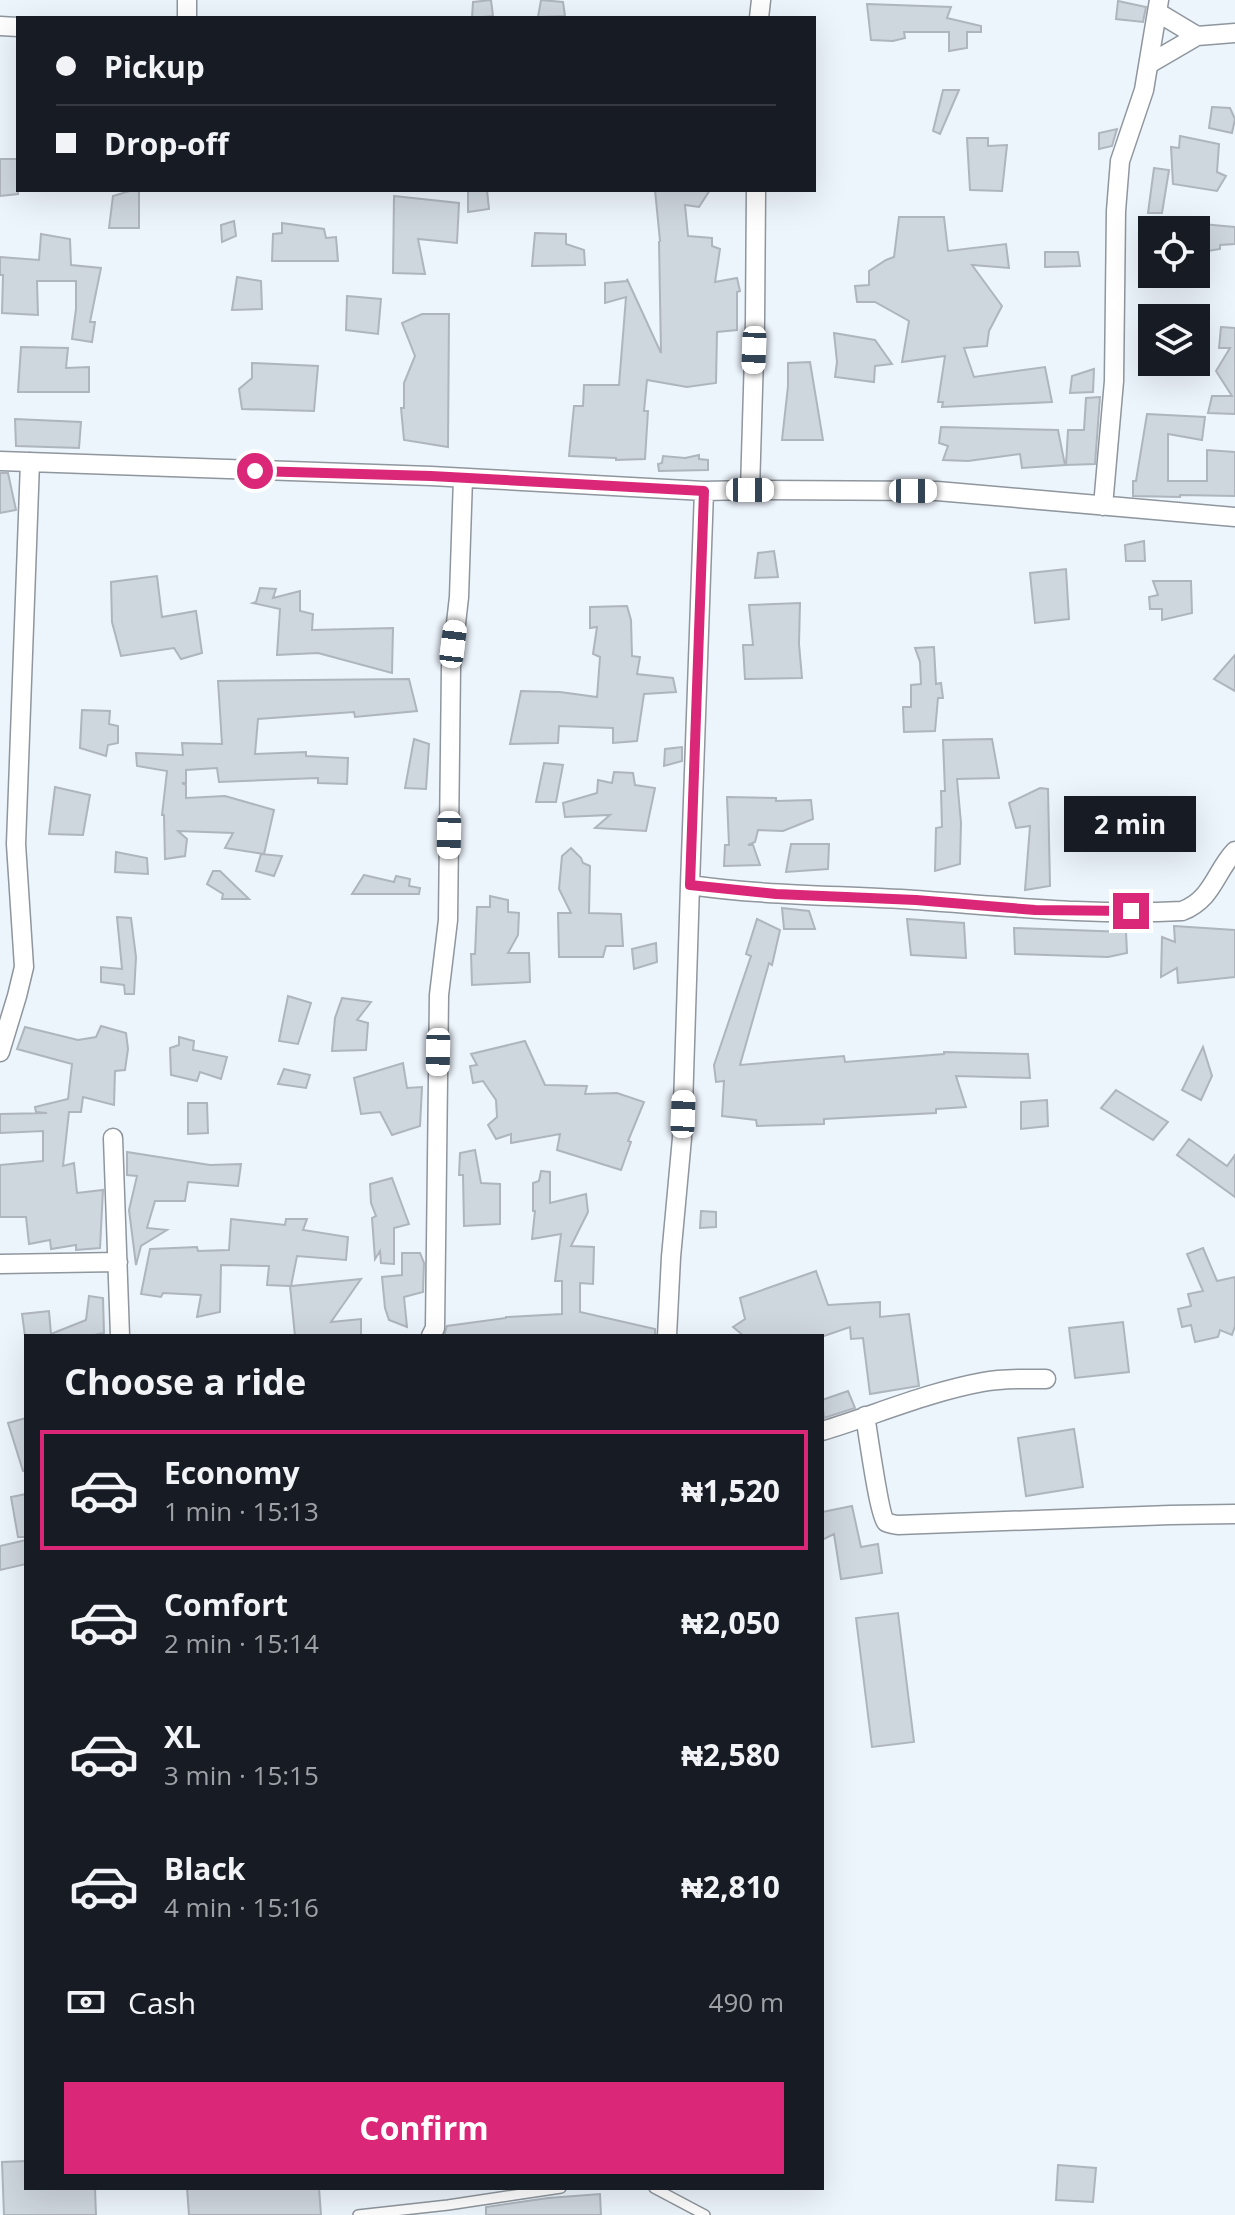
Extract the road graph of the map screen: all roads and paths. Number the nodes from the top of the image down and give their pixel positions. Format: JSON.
{"nodes":[{"id":1,"x":1158,"y":6,"type":"edge"},
{"id":2,"x":1235,"y":33,"type":"edge"},
{"id":3,"x":1197,"y":36,"type":"junction"},
{"id":4,"x":1149,"y":64,"type":"junction"},
{"id":5,"x":756,"y":192,"type":"edge"},
{"id":6,"x":0,"y":461,"type":"edge"},
{"id":7,"x":30,"y":462,"type":"junction"},
{"id":8,"x":463,"y":478,"type":"junction"},
{"id":9,"x":750,"y":490,"type":"junction"},
{"id":10,"x":704,"y":491,"type":"junction"},
{"id":11,"x":1103,"y":506,"type":"junction"},
{"id":12,"x":1235,"y":517,"type":"edge"},
{"id":13,"x":1235,"y":851,"type":"edge"},
{"id":14,"x":690,"y":885,"type":"junction"},
{"id":15,"x":0,"y":1052,"type":"edge"},
{"id":16,"x":113,"y":1138,"type":"dead end"},
{"id":17,"x":118,"y":1262,"type":"junction"},
{"id":18,"x":0,"y":1264,"type":"edge"},
{"id":19,"x":120,"y":1334,"type":"edge"},
{"id":20,"x":432,"y":1334,"type":"edge"},
{"id":21,"x":667,"y":1334,"type":"edge"},
{"id":22,"x":1046,"y":1379,"type":"dead end"},
{"id":23,"x":865,"y":1416,"type":"junction"},
{"id":24,"x":824,"y":1430,"type":"edge"},
{"id":25,"x":1235,"y":1514,"type":"edge"},
{"id":26,"x":548,"y":2190,"type":"edge"},
{"id":27,"x":658,"y":2190,"type":"edge"},
{"id":28,"x":358,"y":2215,"type":"edge"},
{"id":29,"x":705,"y":2215,"type":"edge"}],
"edges":[{"from":1,"to":3,"type":"street"},
{"from":1,"to":4,"type":"street"},
{"from":2,"to":3,"type":"street"},
{"from":3,"to":4,"type":"street"},
{"from":4,"to":11,"type":"street"},
{"from":5,"to":9,"type":"street"},
{"from":6,"to":7,"type":"street"},
{"from":7,"to":8,"type":"street"},
{"from":7,"to":15,"type":"street"},
{"from":8,"to":10,"type":"street"},
{"from":8,"to":20,"type":"street"},
{"from":9,"to":10,"type":"street"},
{"from":9,"to":11,"type":"street"},
{"from":10,"to":14,"type":"street"},
{"from":11,"to":12,"type":"street"},
{"from":13,"to":14,"type":"street"},
{"from":14,"to":21,"type":"street"},
{"from":16,"to":17,"type":"street"},
{"from":17,"to":18,"type":"street"},
{"from":17,"to":19,"type":"street"},
{"from":22,"to":23,"type":"street"},
{"from":23,"to":24,"type":"street"},
{"from":23,"to":25,"type":"street"},
{"from":26,"to":28,"type":"lane"},
{"from":27,"to":29,"type":"lane"}]}
